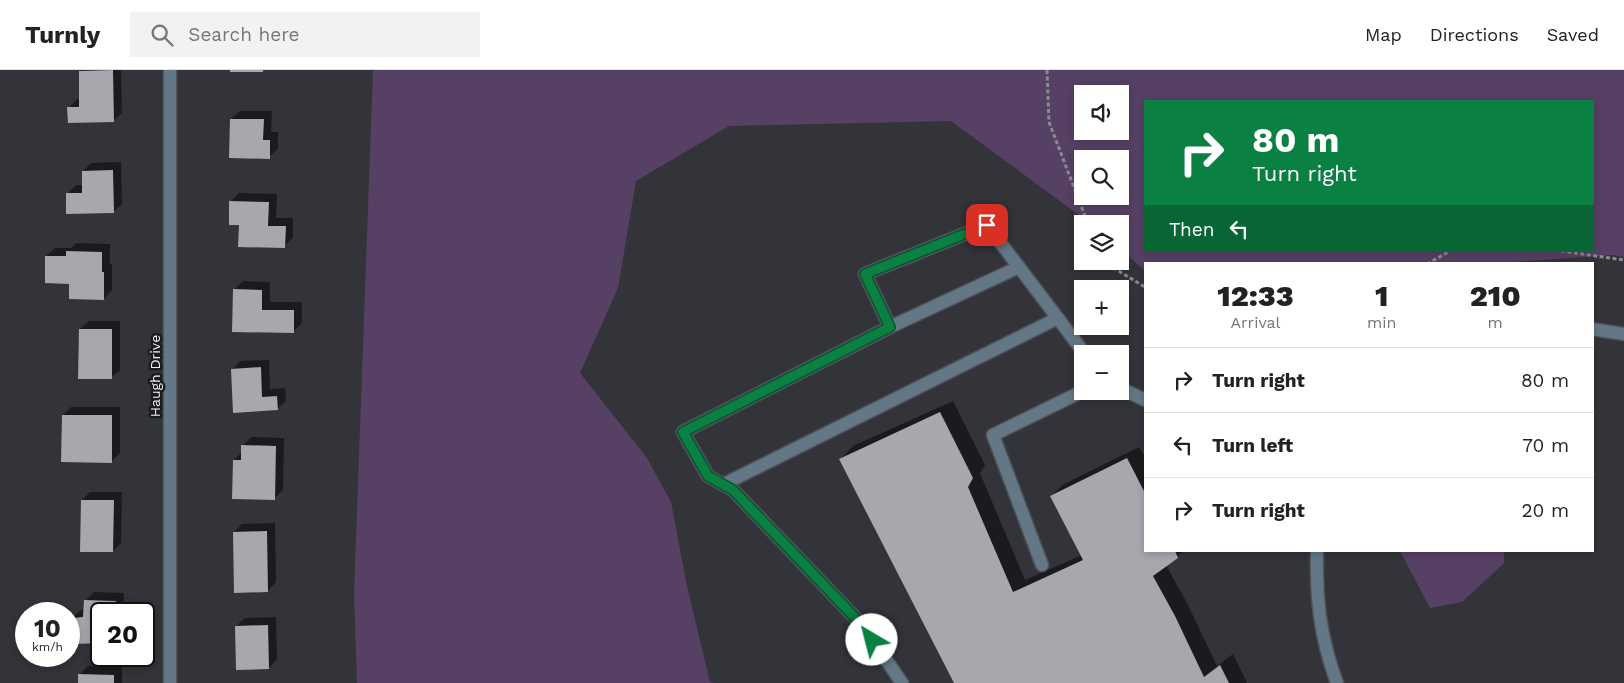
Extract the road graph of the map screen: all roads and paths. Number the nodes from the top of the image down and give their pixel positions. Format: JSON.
{"nodes":[{"id":1,"x":170,"y":70,"type":"edge"},
{"id":2,"x":1048,"y":70,"type":"edge"},
{"id":3,"x":1085,"y":215,"type":"edge"},
{"id":4,"x":1448,"y":252,"type":"edge"},
{"id":5,"x":1568,"y":252,"type":"edge"},
{"id":6,"x":1624,"y":260,"type":"edge"},
{"id":7,"x":1431,"y":262,"type":"edge"},
{"id":8,"x":1019,"y":267,"type":"junction"},
{"id":9,"x":1117,"y":270,"type":"edge"},
{"id":10,"x":1144,"y":286,"type":"edge"},
{"id":11,"x":1058,"y":318,"type":"junction"},
{"id":12,"x":890,"y":327,"type":"junction"},
{"id":13,"x":1594,"y":329,"type":"edge"},
{"id":14,"x":1624,"y":334,"type":"edge"},
{"id":15,"x":1078,"y":345,"type":"edge"},
{"id":16,"x":1129,"y":392,"type":"edge"},
{"id":17,"x":1074,"y":395,"type":"edge"},
{"id":18,"x":1144,"y":400,"type":"edge"},
{"id":19,"x":724,"y":484,"type":"junction"},
{"id":20,"x":1316,"y":552,"type":"edge"},
{"id":21,"x":1042,"y":565,"type":"dead end"},
{"id":22,"x":170,"y":683,"type":"edge"},
{"id":23,"x":902,"y":683,"type":"edge"},
{"id":24,"x":1337,"y":683,"type":"edge"}],
"edges":[{"from":1,"to":22,"type":"street","name":"Haugh Drive"},
{"from":2,"to":3,"type":"path"},
{"from":4,"to":7,"type":"path"},
{"from":5,"to":6,"type":"path"},
{"from":8,"to":11,"type":"street"},
{"from":8,"to":12,"type":"street"},
{"from":8,"to":12,"type":"street"},
{"from":9,"to":10,"type":"path"},
{"from":11,"to":15,"type":"street"},
{"from":11,"to":19,"type":"street"},
{"from":12,"to":19,"type":"street"},
{"from":13,"to":14,"type":"street"},
{"from":16,"to":18,"type":"street"},
{"from":17,"to":21,"type":"street"},
{"from":19,"to":23,"type":"street"},
{"from":20,"to":24,"type":"street"}]}
